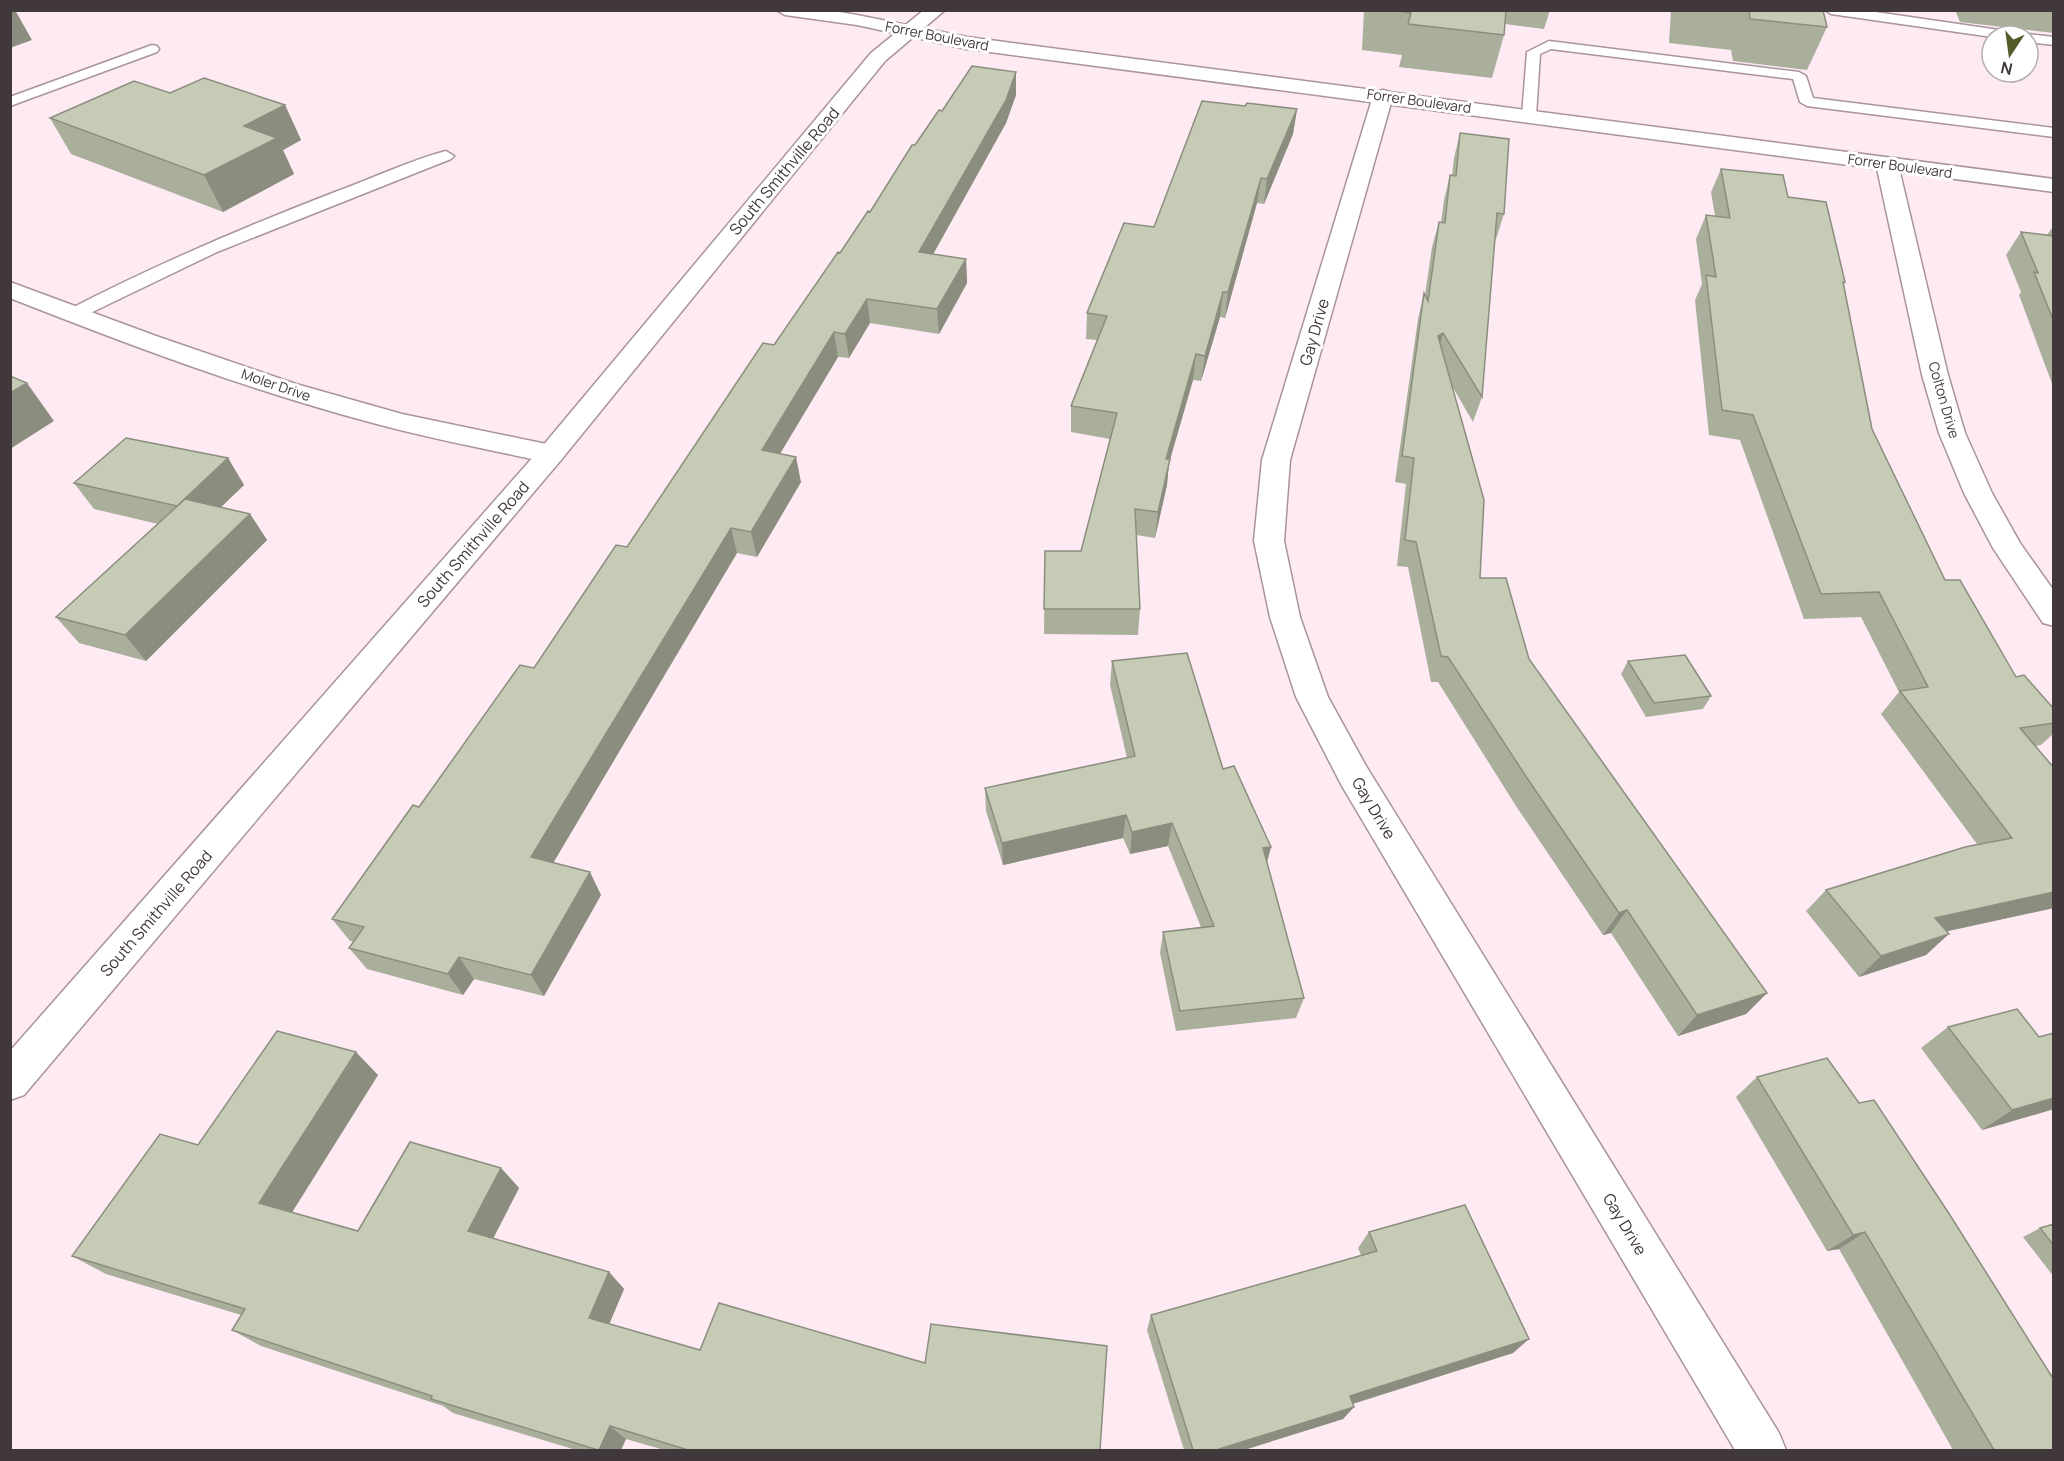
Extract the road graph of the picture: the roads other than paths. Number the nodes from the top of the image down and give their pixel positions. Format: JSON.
{"nodes":[{"id":1,"x":785,"y":10,"type":"edge"},
{"id":2,"x":936,"y":10,"type":"edge"},
{"id":3,"x":1831,"y":10,"type":"edge"},
{"id":4,"x":909,"y":31,"type":"junction"},
{"id":5,"x":1980,"y":31,"type":"edge"},
{"id":6,"x":152,"y":49,"type":"dead end"},
{"id":7,"x":1383,"y":96,"type":"junction"},
{"id":8,"x":10,"y":102,"type":"edge"},
{"id":9,"x":1529,"y":116,"type":"junction"},
{"id":10,"x":2054,"y":134,"type":"edge"},
{"id":11,"x":446,"y":156,"type":"dead end"},
{"id":12,"x":1887,"y":164,"type":"junction"},
{"id":13,"x":2054,"y":186,"type":"edge"},
{"id":14,"x":10,"y":289,"type":"edge"},
{"id":15,"x":74,"y":314,"type":"junction"},
{"id":16,"x":550,"y":454,"type":"junction"},
{"id":17,"x":2054,"y":615,"type":"edge"},
{"id":18,"x":10,"y":1081,"type":"edge"},
{"id":19,"x":1762,"y":1450,"type":"edge"}],
"edges":[{"from":1,"to":4,"type":"street","name":"Forrer Boulevard"},
{"from":2,"to":4,"type":"street","name":"South Smithville Road"},
{"from":3,"to":5,"type":"lane"},
{"from":4,"to":7,"type":"street","name":"Forrer Boulevard"},
{"from":4,"to":16,"type":"street","name":"South Smithville Road"},
{"from":6,"to":8,"type":"lane"},
{"from":7,"to":9,"type":"street","name":"Forrer Boulevard"},
{"from":7,"to":19,"type":"street","name":"Gay Drive"},
{"from":9,"to":10,"type":"lane"},
{"from":9,"to":12,"type":"street","name":"Forrer Boulevard"},
{"from":11,"to":15,"type":"lane"},
{"from":12,"to":13,"type":"street","name":"Forrer Boulevard"},
{"from":12,"to":17,"type":"street","name":"Colton Drive"},
{"from":14,"to":15,"type":"street","name":"Moler Drive"},
{"from":15,"to":16,"type":"street","name":"Moler Drive"},
{"from":16,"to":18,"type":"street","name":"South Smithville Road"}]}
